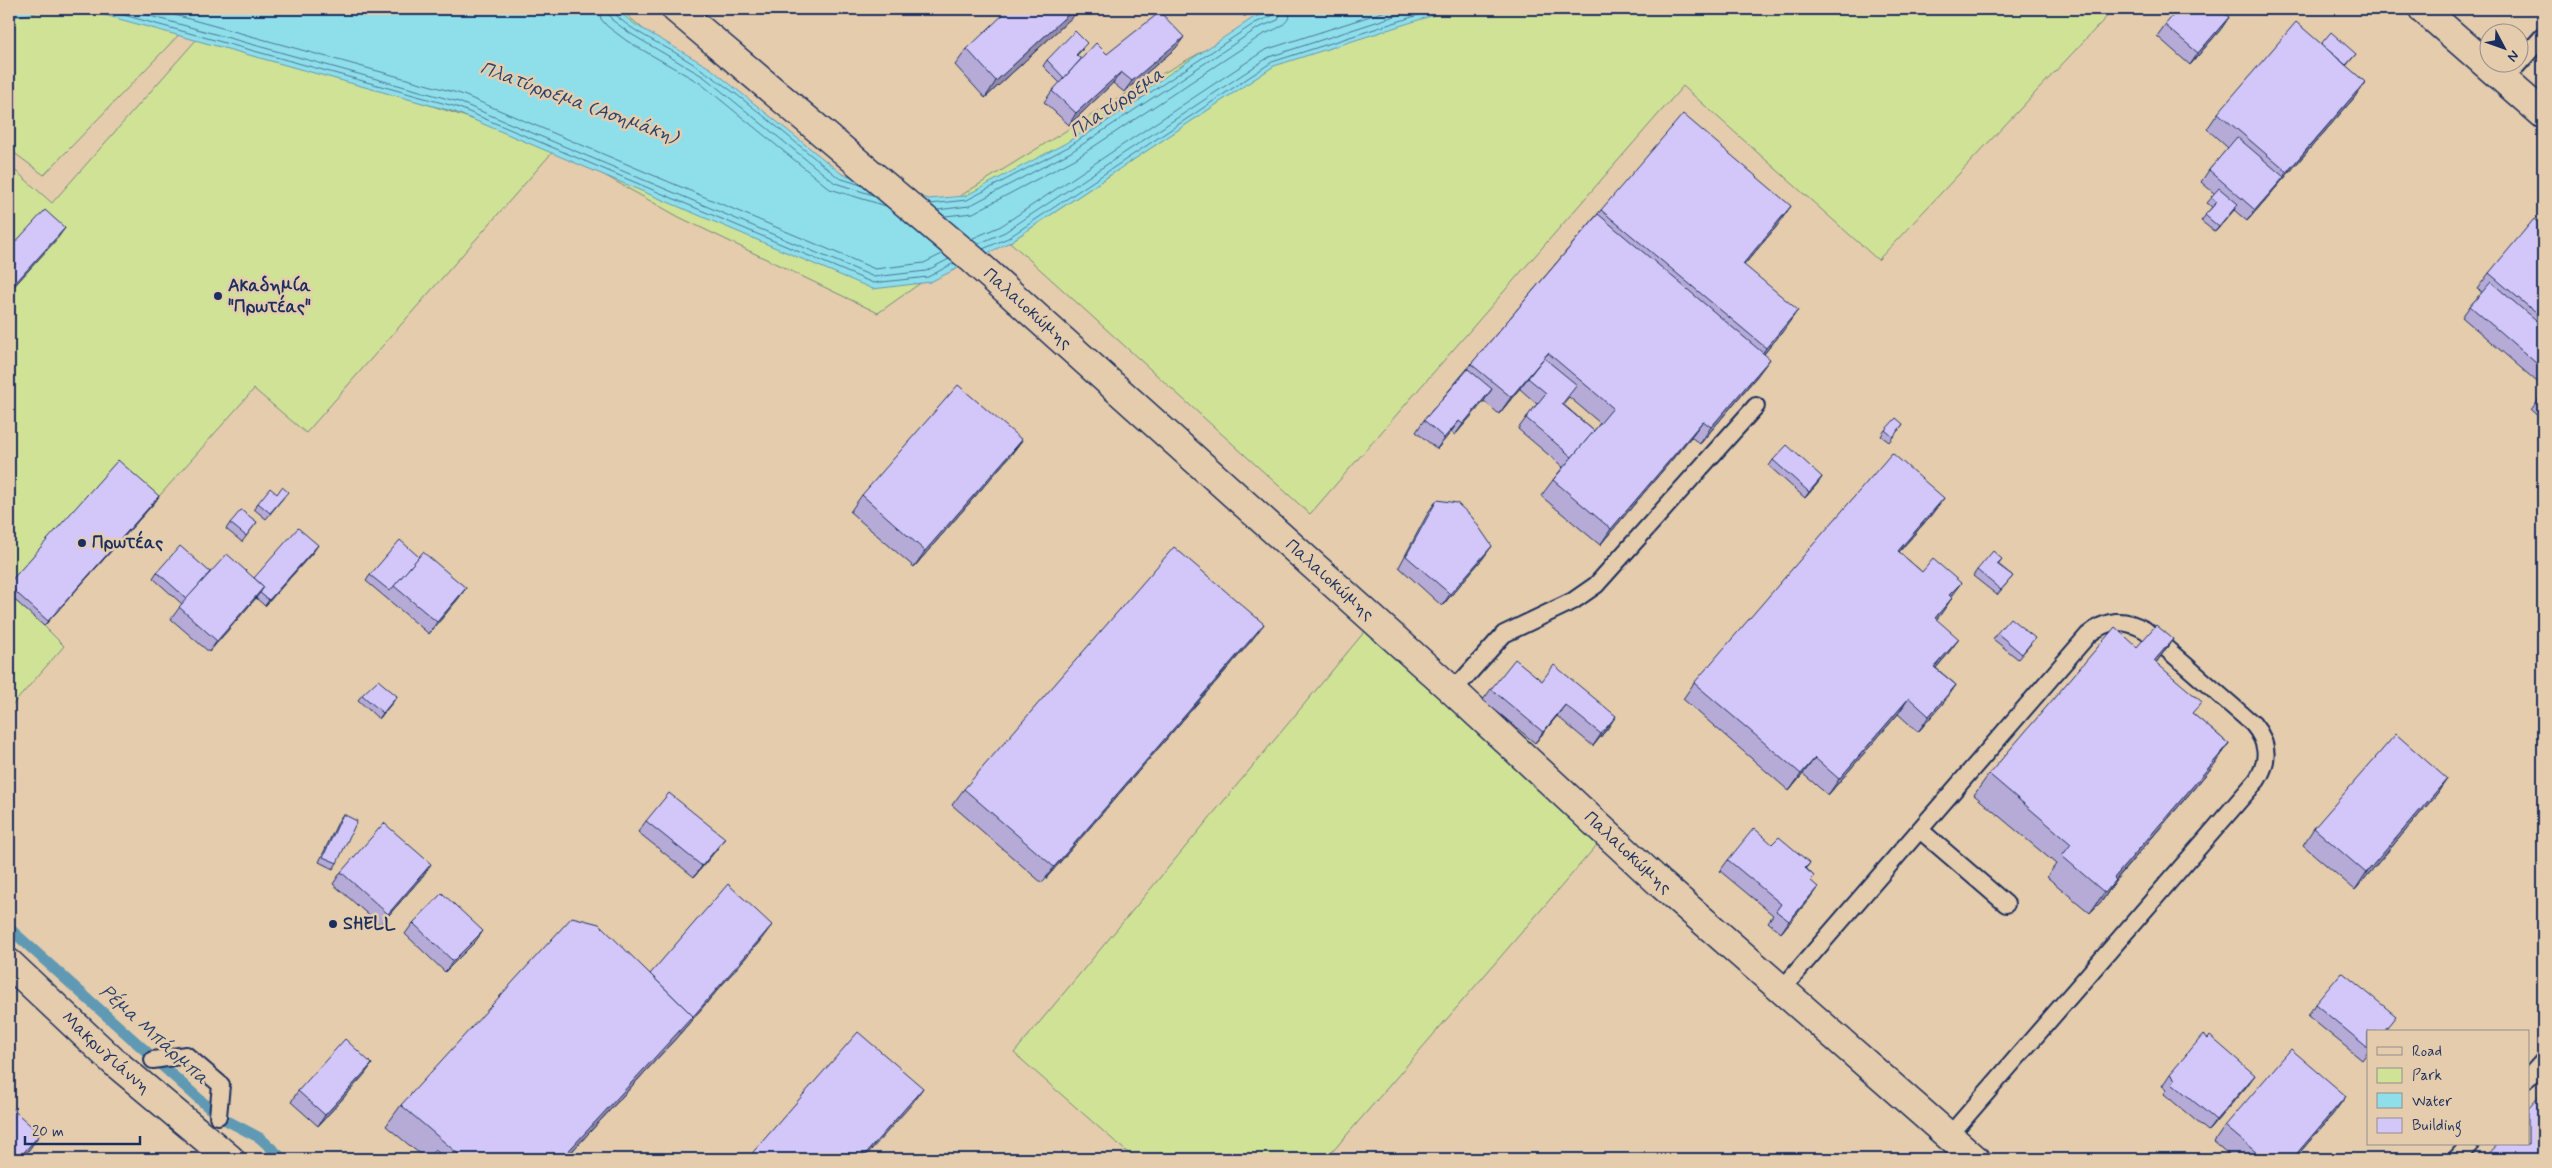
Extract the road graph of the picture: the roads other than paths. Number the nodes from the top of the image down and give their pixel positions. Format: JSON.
{"nodes":[{"id":1,"x":676,"y":9,"type":"edge"},
{"id":2,"x":2423,"y":9,"type":"edge"},
{"id":3,"x":2543,"y":36,"type":"edge"},
{"id":4,"x":2504,"y":80,"type":"junction"},
{"id":5,"x":2543,"y":114,"type":"edge"},
{"id":6,"x":1756,"y":406,"type":"dead end"},
{"id":7,"x":1452,"y":691,"type":"junction"},
{"id":8,"x":1920,"y":830,"type":"junction"},
{"id":9,"x":2006,"y":904,"type":"dead end"},
{"id":10,"x":9,"y":963,"type":"edge"},
{"id":11,"x":1782,"y":990,"type":"junction"},
{"id":12,"x":153,"y":1060,"type":"dead end"},
{"id":13,"x":2543,"y":1061,"type":"edge"},
{"id":14,"x":2530,"y":1076,"type":"edge"},
{"id":15,"x":218,"y":1116,"type":"dead end"},
{"id":16,"x":1949,"y":1136,"type":"junction"},
{"id":17,"x":2468,"y":1146,"type":"edge"},
{"id":18,"x":230,"y":1159,"type":"edge"},
{"id":19,"x":1975,"y":1159,"type":"edge"},
{"id":20,"x":2456,"y":1159,"type":"edge"}],
"edges":[{"from":1,"to":7,"type":"street","name":"Παλαιοκώμης"},
{"from":2,"to":4,"type":"street"},
{"from":3,"to":4,"type":"lane"},
{"from":4,"to":5,"type":"street"},
{"from":6,"to":7,"type":"lane"},
{"from":7,"to":11,"type":"street","name":"Παλαιοκώμης"},
{"from":8,"to":9,"type":"lane"},
{"from":8,"to":11,"type":"lane"},
{"from":8,"to":16,"type":"lane"},
{"from":10,"to":18,"type":"street","name":"Μακρυγιάννη"},
{"from":11,"to":16,"type":"street","name":"Παλαιοκώμης"},
{"from":12,"to":15,"type":"lane"},
{"from":13,"to":14,"type":"lane"},
{"from":16,"to":19,"type":"street","name":"Παλαιοκώμης"},
{"from":17,"to":20,"type":"lane"}]}
